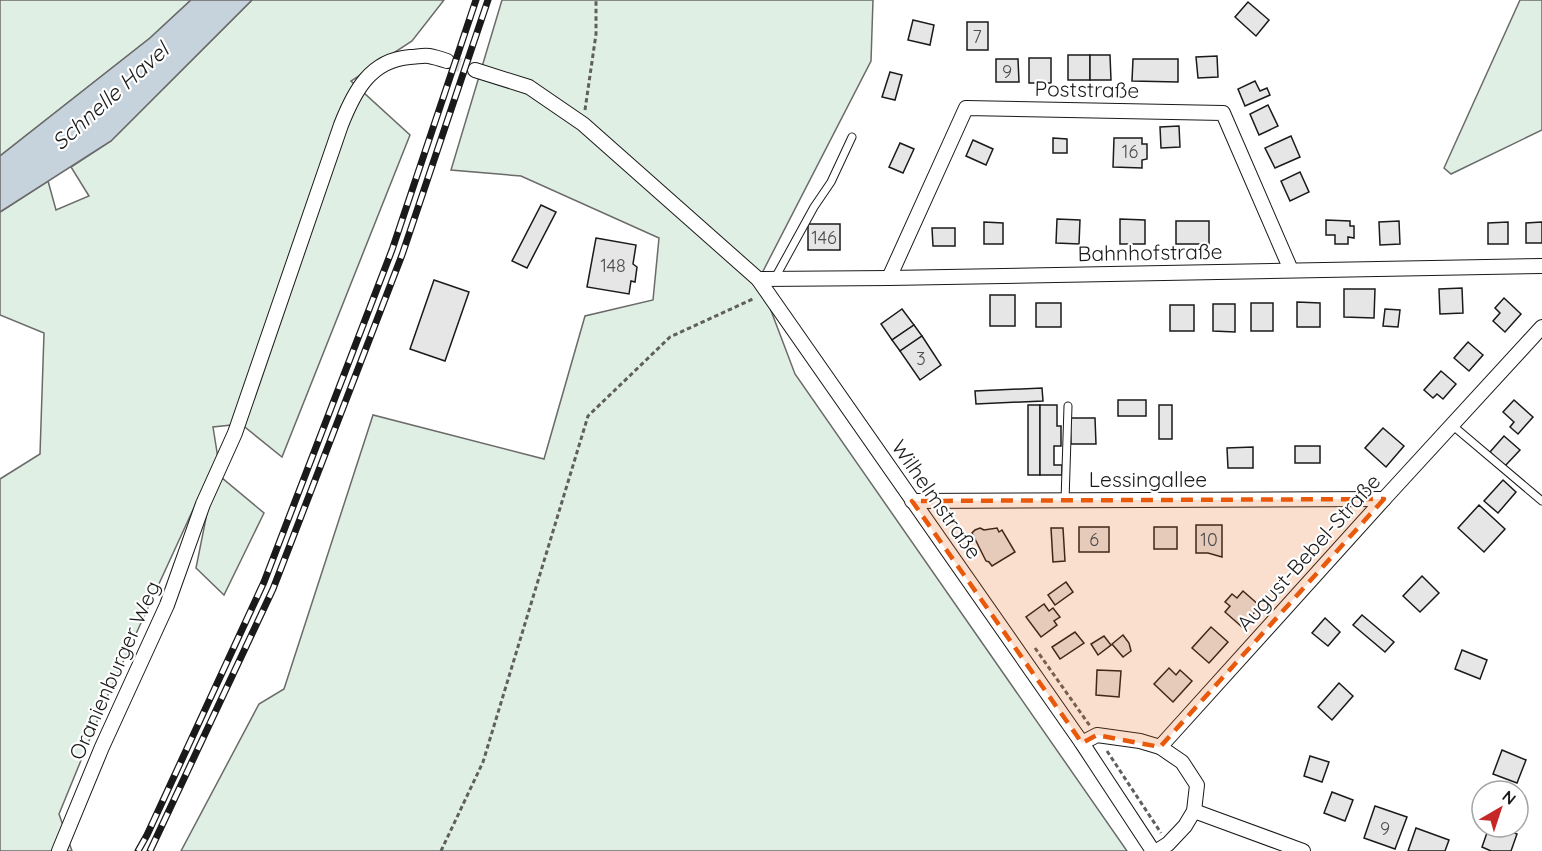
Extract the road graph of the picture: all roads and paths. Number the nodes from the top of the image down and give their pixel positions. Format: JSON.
{"nodes":[{"id":1,"x":596,"y":0,"type":"edge"},
{"id":2,"x":447,"y":61,"type":"tunnel mouth"},
{"id":3,"x":475,"y":70,"type":"tunnel mouth"},
{"id":4,"x":584,"y":124,"type":"junction"},
{"id":5,"x":852,"y":137,"type":"dead end"},
{"id":6,"x":1542,"y":266,"type":"edge"},
{"id":7,"x":1291,"y":270,"type":"junction"},
{"id":8,"x":775,"y":278,"type":"junction"},
{"id":9,"x":890,"y":278,"type":"junction"},
{"id":10,"x":758,"y":279,"type":"junction"},
{"id":11,"x":768,"y":292,"type":"junction"},
{"id":12,"x":1542,"y":327,"type":"edge"},
{"id":13,"x":1068,"y":406,"type":"dead end"},
{"id":14,"x":1452,"y":425,"type":"junction"},
{"id":15,"x":1384,"y":499,"type":"junction"},
{"id":16,"x":912,"y":501,"type":"junction"},
{"id":17,"x":1065,"y":501,"type":"junction"},
{"id":18,"x":1542,"y":501,"type":"edge"},
{"id":19,"x":1082,"y":743,"type":"junction"},
{"id":20,"x":1160,"y":747,"type":"junction"},
{"id":21,"x":1194,"y":811,"type":"junction"},
{"id":22,"x":59,"y":851,"type":"edge"},
{"id":23,"x":441,"y":851,"type":"edge"},
{"id":24,"x":1153,"y":851,"type":"edge"},
{"id":25,"x":1157,"y":851,"type":"edge"},
{"id":26,"x":1303,"y":851,"type":"edge"}],
"edges":[{"from":1,"to":4,"type":"path"},
{"from":2,"to":22,"type":"street","name":"Oranienburger Weg"},
{"from":3,"to":4,"type":"street","name":"Wilhelmstraße"},
{"from":4,"to":10,"type":"street","name":"Wilhelmstraße"},
{"from":5,"to":8,"type":"lane"},
{"from":6,"to":7,"type":"street","name":"Bahnhofstraße"},
{"from":7,"to":9,"type":"street","name":"Bahnhofstraße"},
{"from":7,"to":9,"type":"street","name":"Poststraße"},
{"from":8,"to":9,"type":"street","name":"Bahnhofstraße"},
{"from":8,"to":10,"type":"street","name":"Bahnhofstraße"},
{"from":10,"to":11,"type":"street","name":"Wilhelmstraße"},
{"from":11,"to":16,"type":"street","name":"Wilhelmstraße"},
{"from":11,"to":23,"type":"path"},
{"from":12,"to":14,"type":"street","name":"August-Bebel-Straße"},
{"from":13,"to":17,"type":"lane"},
{"from":14,"to":15,"type":"street","name":"August-Bebel-Straße"},
{"from":14,"to":18,"type":"lane"},
{"from":15,"to":17,"type":"street","name":"Lessingallee"},
{"from":15,"to":20,"type":"street","name":"August-Bebel-Straße"},
{"from":16,"to":17,"type":"street","name":"Lessingallee"},
{"from":16,"to":19,"type":"street","name":"Wilhelmstraße"},
{"from":19,"to":20,"type":"street"},
{"from":19,"to":24,"type":"street","name":"Wilhelmstraße"},
{"from":20,"to":21,"type":"street"},
{"from":21,"to":25,"type":"street"},
{"from":21,"to":26,"type":"street"}]}
